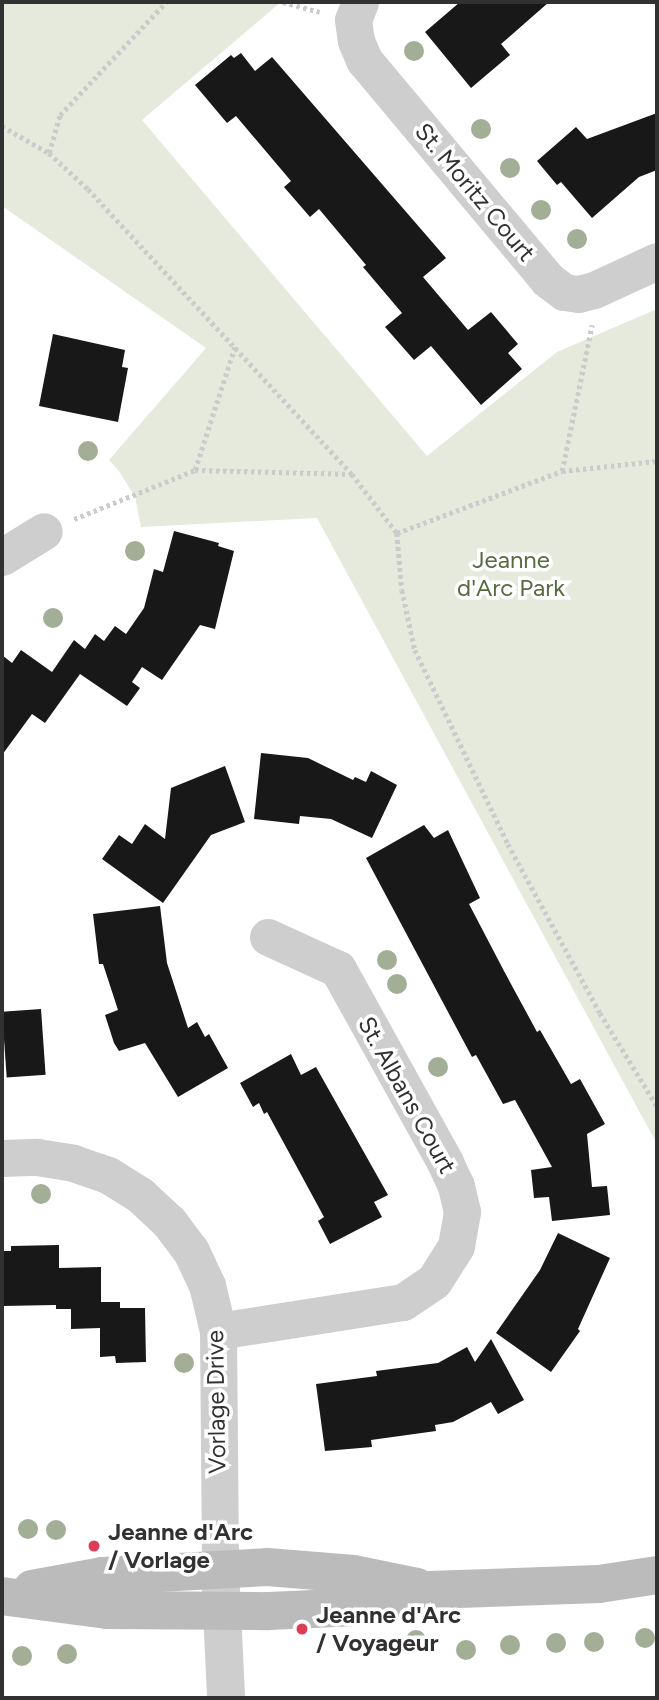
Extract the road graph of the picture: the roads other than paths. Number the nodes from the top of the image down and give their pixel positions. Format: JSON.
{"nodes":[{"id":1,"x":360,"y":2,"type":"edge"},
{"id":2,"x":657,"y":261,"type":"edge"},
{"id":3,"x":44,"y":531,"type":"road end"},
{"id":4,"x":2,"y":557,"type":"edge"},
{"id":5,"x":268,"y":937,"type":"dead end"},
{"id":6,"x":2,"y":1158,"type":"edge"},
{"id":7,"x":218,"y":1331,"type":"junction"},
{"id":8,"x":220,"y":1569,"type":"junction"},
{"id":9,"x":657,"y":1574,"type":"edge"},
{"id":10,"x":429,"y":1590,"type":"junction"},
{"id":11,"x":2,"y":1596,"type":"edge"},
{"id":12,"x":223,"y":1611,"type":"junction"},
{"id":13,"x":226,"y":1698,"type":"edge"}],
"edges":[{"from":1,"to":2,"type":"street","name":"St. Moritz Court"},
{"from":3,"to":4,"type":"street"},
{"from":5,"to":7,"type":"street","name":"St. Albans Court"},
{"from":6,"to":7,"type":"street","name":"Vorlage Drive"},
{"from":7,"to":8,"type":"street","name":"Vorlage Drive"},
{"from":8,"to":10,"type":"main road"},
{"from":8,"to":11,"type":"main road"},
{"from":8,"to":12,"type":"street"},
{"from":9,"to":10,"type":"main road"},
{"from":10,"to":12,"type":"main road"},
{"from":11,"to":12,"type":"main road"},
{"from":12,"to":13,"type":"street"}]}
